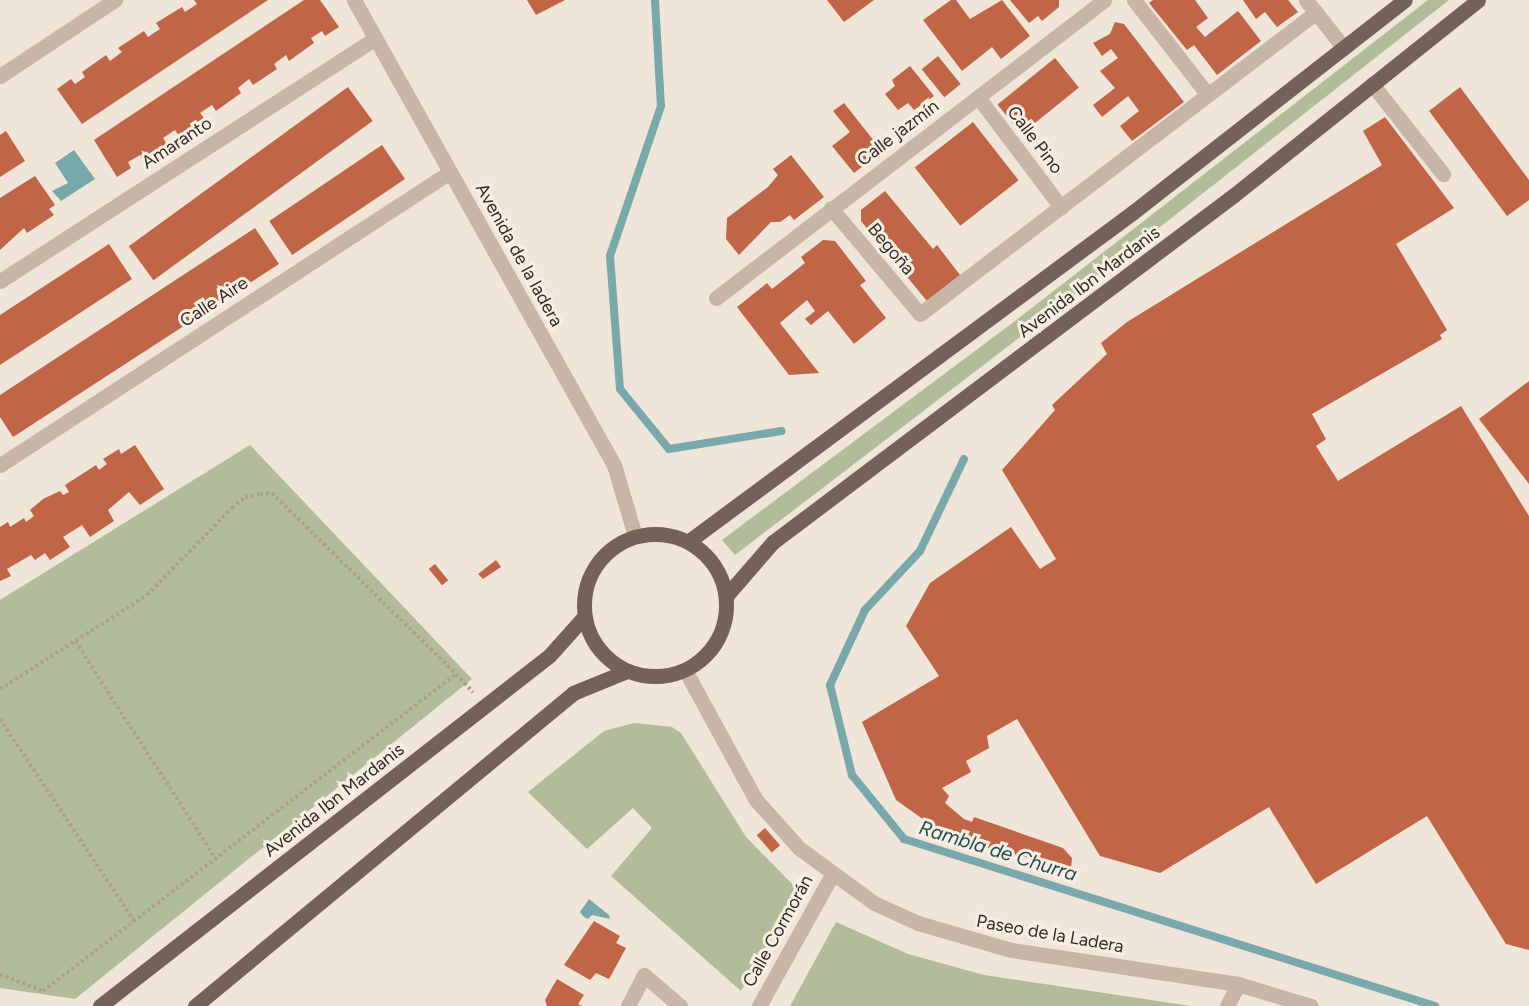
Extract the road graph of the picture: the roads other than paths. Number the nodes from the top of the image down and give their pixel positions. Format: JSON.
{"nodes":[{"id":1,"x":115,"y":0,"type":"edge"},
{"id":2,"x":354,"y":0,"type":"edge"},
{"id":3,"x":1104,"y":0,"type":"edge"},
{"id":4,"x":1134,"y":0,"type":"edge"},
{"id":5,"x":1405,"y":0,"type":"edge"},
{"id":6,"x":1478,"y":0,"type":"edge"},
{"id":7,"x":1311,"y":6,"type":"edge"},
{"id":8,"x":375,"y":38,"type":"junction"},
{"id":9,"x":1344,"y":48,"type":"junction"},
{"id":10,"x":0,"y":76,"type":"edge"},
{"id":11,"x":1372,"y":84,"type":"junction"},
{"id":12,"x":1208,"y":95,"type":"junction"},
{"id":13,"x":978,"y":97,"type":"junction"},
{"id":14,"x":450,"y":172,"type":"junction"},
{"id":15,"x":1443,"y":174,"type":"dead end"},
{"id":16,"x":1061,"y":207,"type":"junction"},
{"id":17,"x":831,"y":208,"type":"junction"},
{"id":18,"x":0,"y":281,"type":"edge"},
{"id":19,"x":716,"y":298,"type":"dead end"},
{"id":20,"x":0,"y":465,"type":"edge"},
{"id":21,"x":635,"y":536,"type":"junction"},
{"id":22,"x":689,"y":542,"type":"junction"},
{"id":23,"x":726,"y":596,"type":"junction"},
{"id":24,"x":584,"y":616,"type":"junction"},
{"id":25,"x":685,"y":670,"type":"junction"},
{"id":26,"x":627,"y":671,"type":"junction"},
{"id":27,"x":832,"y":875,"type":"junction"},
{"id":28,"x":1238,"y":984,"type":"junction"},
{"id":29,"x":100,"y":1006,"type":"edge"},
{"id":30,"x":195,"y":1006,"type":"edge"},
{"id":31,"x":628,"y":1006,"type":"edge"},
{"id":32,"x":680,"y":1006,"type":"edge"},
{"id":33,"x":759,"y":1006,"type":"edge"},
{"id":34,"x":1227,"y":1006,"type":"edge"},
{"id":35,"x":1311,"y":1006,"type":"edge"}],
"edges":[{"from":1,"to":10,"type":"street"},
{"from":2,"to":8,"type":"street","name":"Avenida de la ladera"},
{"from":3,"to":13,"type":"street","name":"Calle jazmín"},
{"from":4,"to":12,"type":"street"},
{"from":5,"to":9,"type":"main road","name":"Avenida Ibn Mardanis"},
{"from":6,"to":11,"type":"main road","name":"Avenida Ibn Mardanis"},
{"from":7,"to":9,"type":"street"},
{"from":7,"to":12,"type":"street"},
{"from":8,"to":14,"type":"street","name":"Avenida de la ladera"},
{"from":8,"to":18,"type":"street","name":"Amaranto"},
{"from":9,"to":22,"type":"main road","name":"Avenida Ibn Mardanis"},
{"from":11,"to":15,"type":"street"},
{"from":11,"to":23,"type":"main road","name":"Avenida Ibn Mardanis"},
{"from":12,"to":16,"type":"street"},
{"from":13,"to":16,"type":"street","name":"Calle Pino"},
{"from":13,"to":17,"type":"street","name":"Calle jazmín"},
{"from":14,"to":20,"type":"street","name":"Calle Aire"},
{"from":14,"to":21,"type":"street","name":"Avenida de la ladera"},
{"from":16,"to":17,"type":"street","name":"Begoña"},
{"from":17,"to":19,"type":"street","name":"Calle jazmín"},
{"from":21,"to":22,"type":"main road"},
{"from":21,"to":24,"type":"main road"},
{"from":22,"to":23,"type":"main road"},
{"from":23,"to":25,"type":"main road"},
{"from":24,"to":26,"type":"main road"},
{"from":24,"to":29,"type":"main road","name":"Avenida Ibn Mardanis"},
{"from":25,"to":26,"type":"main road"},
{"from":25,"to":27,"type":"street","name":"Paseo de la Ladera"},
{"from":26,"to":30,"type":"main road"},
{"from":27,"to":28,"type":"street","name":"Paseo de la Ladera"},
{"from":27,"to":33,"type":"street","name":"Calle Cormorán"},
{"from":28,"to":34,"type":"street"},
{"from":28,"to":35,"type":"street","name":"Paseo de la Ladera"},
{"from":31,"to":32,"type":"street"}]}
